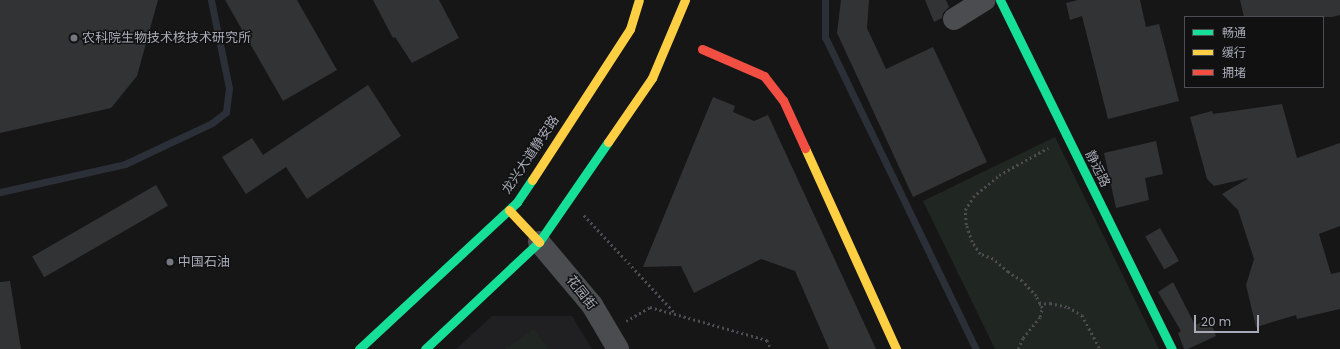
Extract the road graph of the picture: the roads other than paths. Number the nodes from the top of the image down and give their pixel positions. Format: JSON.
{"nodes":[{"id":1,"x":639,"y":0,"type":"edge"},
{"id":2,"x":684,"y":0,"type":"edge"},
{"id":3,"x":986,"y":0,"type":"edge"},
{"id":4,"x":1000,"y":0,"type":"edge"},
{"id":5,"x":954,"y":19,"type":"dead end"},
{"id":6,"x":702,"y":49,"type":"dead end"},
{"id":7,"x":508,"y":210,"type":"junction"},
{"id":8,"x":539,"y":242,"type":"junction"},
{"id":9,"x":613,"y":340,"type":"edge"},
{"id":10,"x":359,"y":349,"type":"edge"},
{"id":11,"x":424,"y":349,"type":"edge"},
{"id":12,"x":896,"y":349,"type":"edge"},
{"id":13,"x":1172,"y":349,"type":"edge"}],
"edges":[{"from":1,"to":7,"type":"main road","name":"龙兴大道静安路"},
{"from":2,"to":8,"type":"main road"},
{"from":3,"to":5,"type":"street"},
{"from":4,"to":13,"type":"main road","name":"静远路"},
{"from":6,"to":12,"type":"main road"},
{"from":7,"to":8,"type":"main road"},
{"from":7,"to":10,"type":"main road","name":"龙兴大道静安路"},
{"from":8,"to":9,"type":"street","name":"花园街"},
{"from":8,"to":11,"type":"main road"}]}
